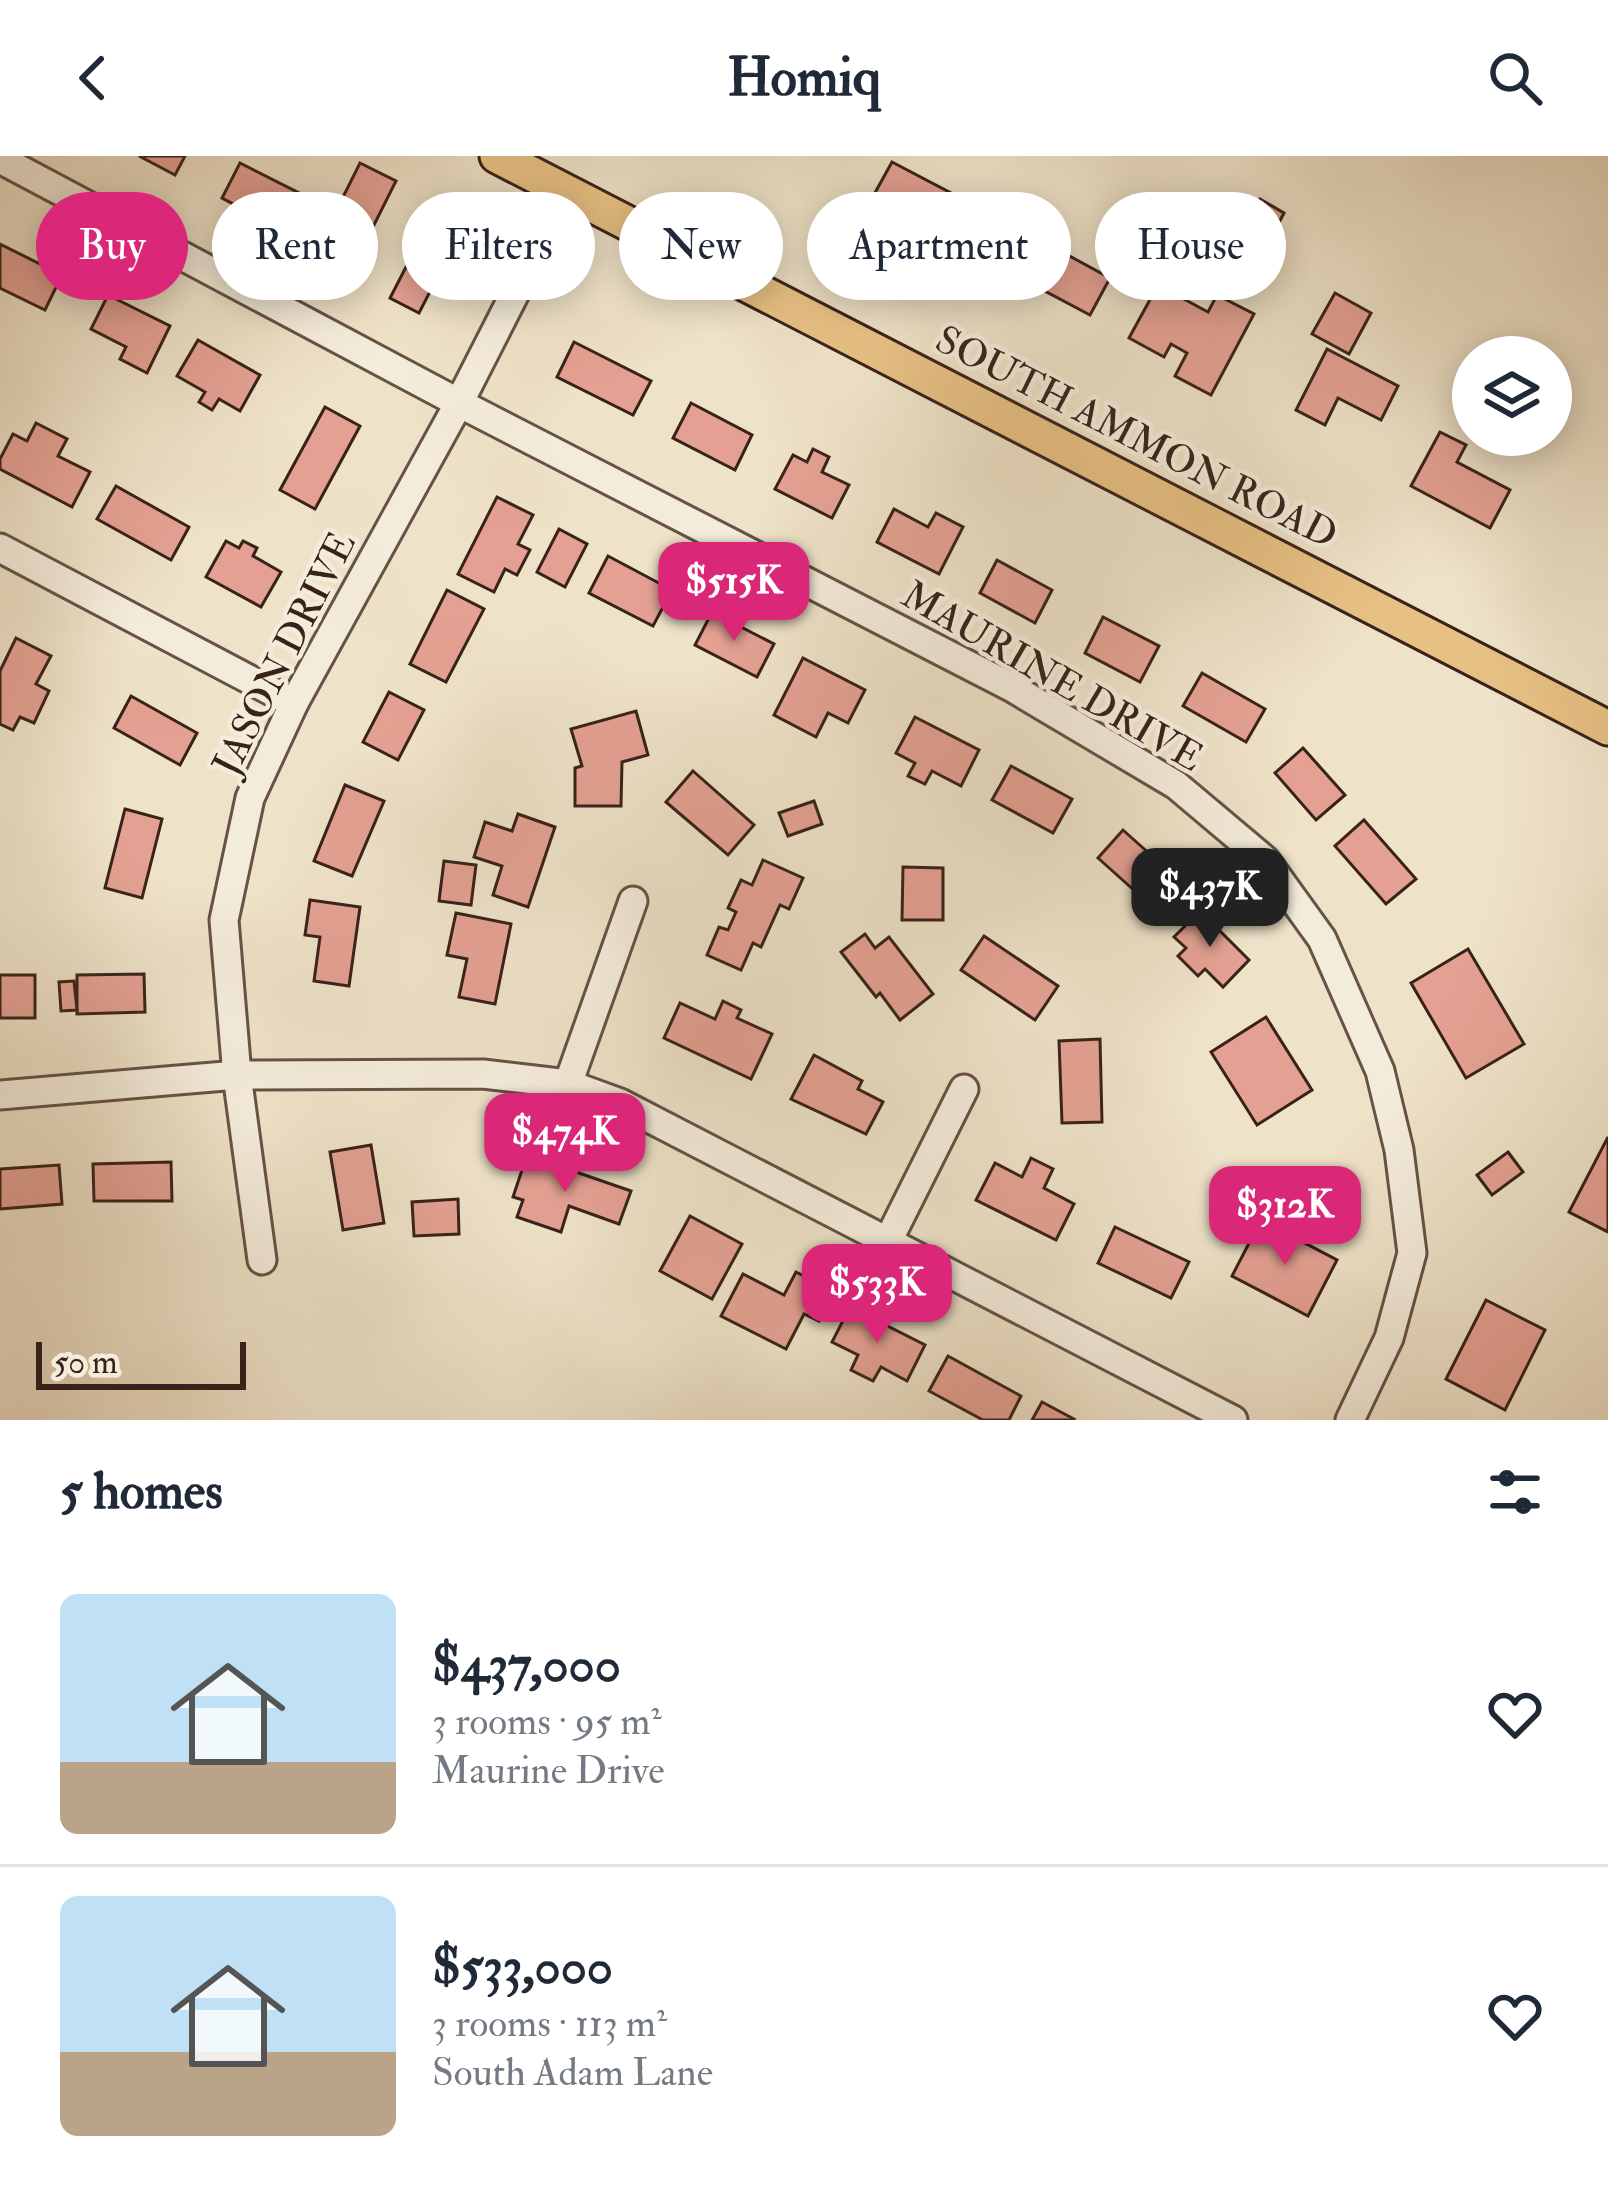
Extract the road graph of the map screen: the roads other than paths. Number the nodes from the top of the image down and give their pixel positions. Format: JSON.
{"nodes":[{"id":1,"x":497,"y":156,"type":"edge"},
{"id":2,"x":0,"y":159,"type":"edge"},
{"id":3,"x":564,"y":192,"type":"edge"},
{"id":4,"x":595,"y":207,"type":"edge"},
{"id":5,"x":511,"y":300,"type":"edge"},
{"id":6,"x":459,"y":403,"type":"junction"},
{"id":7,"x":0,"y":548,"type":"edge"},
{"id":8,"x":294,"y":703,"type":"junction"},
{"id":9,"x":1608,"y":728,"type":"edge"},
{"id":10,"x":633,"y":901,"type":"dead end"},
{"id":11,"x":238,"y":1075,"type":"junction"},
{"id":12,"x":568,"y":1084,"type":"junction"},
{"id":13,"x":964,"y":1089,"type":"dead end"},
{"id":14,"x":0,"y":1095,"type":"edge"},
{"id":15,"x":888,"y":1241,"type":"junction"},
{"id":16,"x":262,"y":1260,"type":"dead end"},
{"id":17,"x":1233,"y":1420,"type":"edge"},
{"id":18,"x":1350,"y":1420,"type":"edge"}],
"edges":[{"from":1,"to":3,"type":"main road","name":"SOUTH AMMON ROAD"},
{"from":2,"to":6,"type":"street","name":"MAURINE DRIVE"},
{"from":4,"to":9,"type":"main road","name":"SOUTH AMMON ROAD"},
{"from":5,"to":6,"type":"street","name":"JASON DRIVE"},
{"from":6,"to":8,"type":"street","name":"JASON DRIVE"},
{"from":6,"to":18,"type":"street","name":"MAURINE DRIVE"},
{"from":7,"to":8,"type":"street"},
{"from":8,"to":11,"type":"street","name":"JASON DRIVE"},
{"from":10,"to":12,"type":"street"},
{"from":11,"to":12,"type":"street"},
{"from":11,"to":14,"type":"street"},
{"from":11,"to":16,"type":"street","name":"JASON DRIVE"},
{"from":12,"to":15,"type":"street"},
{"from":13,"to":15,"type":"street"},
{"from":15,"to":17,"type":"street"}]}
